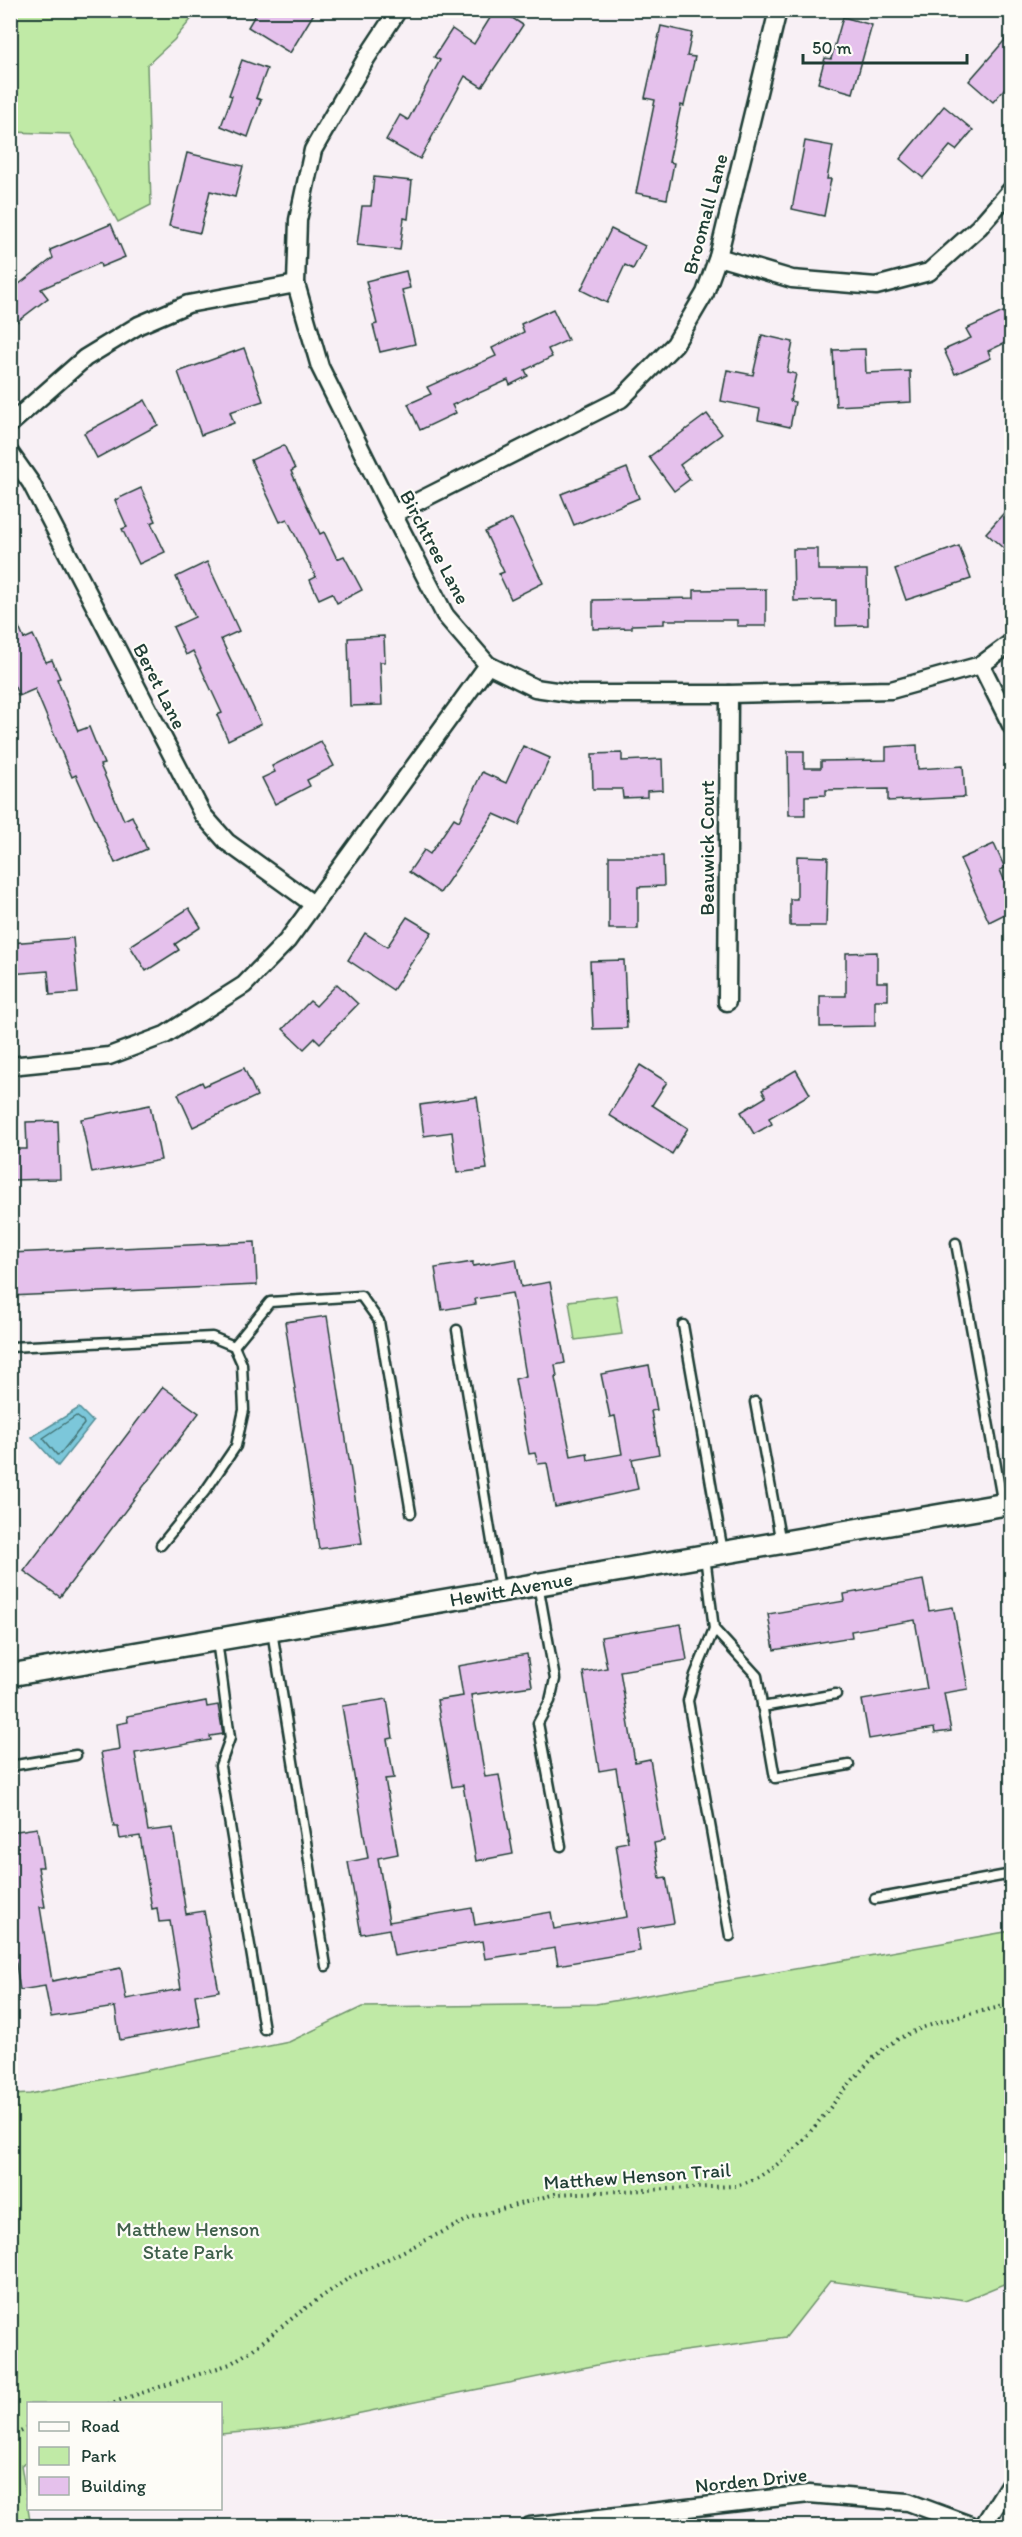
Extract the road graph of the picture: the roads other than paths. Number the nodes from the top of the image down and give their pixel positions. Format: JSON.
{"nodes":[{"id":1,"x":398,"y":10,"type":"edge"},
{"id":2,"x":778,"y":10,"type":"edge"},
{"id":3,"x":1011,"y":189,"type":"edge"},
{"id":4,"x":718,"y":257,"type":"junction"},
{"id":5,"x":296,"y":285,"type":"junction"},
{"id":6,"x":10,"y":424,"type":"edge"},
{"id":7,"x":10,"y":453,"type":"edge"},
{"id":8,"x":393,"y":514,"type":"junction"},
{"id":9,"x":1011,"y":642,"type":"edge"},
{"id":10,"x":488,"y":665,"type":"junction"},
{"id":11,"x":981,"y":665,"type":"junction"},
{"id":12,"x":729,"y":694,"type":"junction"},
{"id":13,"x":1011,"y":727,"type":"edge"},
{"id":14,"x":313,"y":904,"type":"junction"},
{"id":15,"x":727,"y":1002,"type":"dead end"},
{"id":16,"x":10,"y":1066,"type":"edge"},
{"id":17,"x":956,"y":1243,"type":"dead end"},
{"id":18,"x":682,"y":1325,"type":"dead end"},
{"id":19,"x":457,"y":1330,"type":"dead end"},
{"id":20,"x":234,"y":1346,"type":"junction"},
{"id":21,"x":10,"y":1347,"type":"edge"},
{"id":22,"x":755,"y":1402,"type":"dead end"},
{"id":23,"x":1007,"y":1504,"type":"edge"},
{"id":24,"x":411,"y":1513,"type":"dead end"},
{"id":25,"x":781,"y":1543,"type":"junction"},
{"id":26,"x":160,"y":1545,"type":"dead end"},
{"id":27,"x":714,"y":1554,"type":"junction"},
{"id":28,"x":538,"y":1584,"type":"junction"},
{"id":29,"x":500,"y":1591,"type":"junction"},
{"id":30,"x":714,"y":1629,"type":"junction"},
{"id":31,"x":272,"y":1630,"type":"junction"},
{"id":32,"x":216,"y":1640,"type":"junction"},
{"id":33,"x":10,"y":1675,"type":"edge"},
{"id":34,"x":836,"y":1694,"type":"dead end"},
{"id":35,"x":762,"y":1707,"type":"junction"},
{"id":36,"x":76,"y":1755,"type":"dead end"},
{"id":37,"x":849,"y":1765,"type":"dead end"},
{"id":38,"x":10,"y":1767,"type":"edge"},
{"id":39,"x":561,"y":1846,"type":"dead end"},
{"id":40,"x":1011,"y":1874,"type":"edge"},
{"id":41,"x":875,"y":1899,"type":"dead end"},
{"id":42,"x":730,"y":1936,"type":"dead end"},
{"id":43,"x":326,"y":1966,"type":"dead end"},
{"id":44,"x":264,"y":2029,"type":"dead end"},
{"id":45,"x":1011,"y":2480,"type":"edge"},
{"id":46,"x":530,"y":2526,"type":"edge"},
{"id":47,"x":973,"y":2526,"type":"edge"},
{"id":48,"x":983,"y":2526,"type":"edge"}],
"edges":[{"from":1,"to":5,"type":"street","name":"Birchtree Lane"},
{"from":2,"to":4,"type":"street","name":"Broomall Lane"},
{"from":3,"to":4,"type":"street"},
{"from":4,"to":8,"type":"street","name":"Broomall Lane"},
{"from":5,"to":6,"type":"street"},
{"from":5,"to":8,"type":"street","name":"Birchtree Lane"},
{"from":7,"to":14,"type":"street","name":"Beret Lane"},
{"from":8,"to":10,"type":"street","name":"Birchtree Lane"},
{"from":9,"to":11,"type":"street","name":"Birchtree Lane"},
{"from":10,"to":12,"type":"street","name":"Birchtree Lane"},
{"from":10,"to":14,"type":"street"},
{"from":11,"to":12,"type":"street","name":"Birchtree Lane"},
{"from":11,"to":13,"type":"street"},
{"from":12,"to":15,"type":"street","name":"Beauwick Court"},
{"from":14,"to":16,"type":"street"},
{"from":17,"to":23,"type":"lane"},
{"from":18,"to":27,"type":"lane"},
{"from":19,"to":29,"type":"lane"},
{"from":20,"to":21,"type":"lane"},
{"from":20,"to":24,"type":"lane"},
{"from":20,"to":26,"type":"lane"},
{"from":22,"to":25,"type":"lane"},
{"from":23,"to":25,"type":"street","name":"Hewitt Avenue"},
{"from":25,"to":27,"type":"street","name":"Hewitt Avenue"},
{"from":27,"to":28,"type":"street","name":"Hewitt Avenue"},
{"from":27,"to":30,"type":"lane"},
{"from":28,"to":29,"type":"street","name":"Hewitt Avenue"},
{"from":28,"to":39,"type":"lane"},
{"from":29,"to":31,"type":"street","name":"Hewitt Avenue"},
{"from":30,"to":35,"type":"lane"},
{"from":30,"to":42,"type":"lane"},
{"from":31,"to":32,"type":"street","name":"Hewitt Avenue"},
{"from":31,"to":43,"type":"lane"},
{"from":32,"to":33,"type":"street","name":"Hewitt Avenue"},
{"from":32,"to":44,"type":"lane"},
{"from":34,"to":35,"type":"lane"},
{"from":35,"to":37,"type":"lane"},
{"from":36,"to":38,"type":"lane"},
{"from":40,"to":41,"type":"lane"},
{"from":45,"to":48,"type":"street"},
{"from":46,"to":47,"type":"street","name":"Norden Drive"}]}
